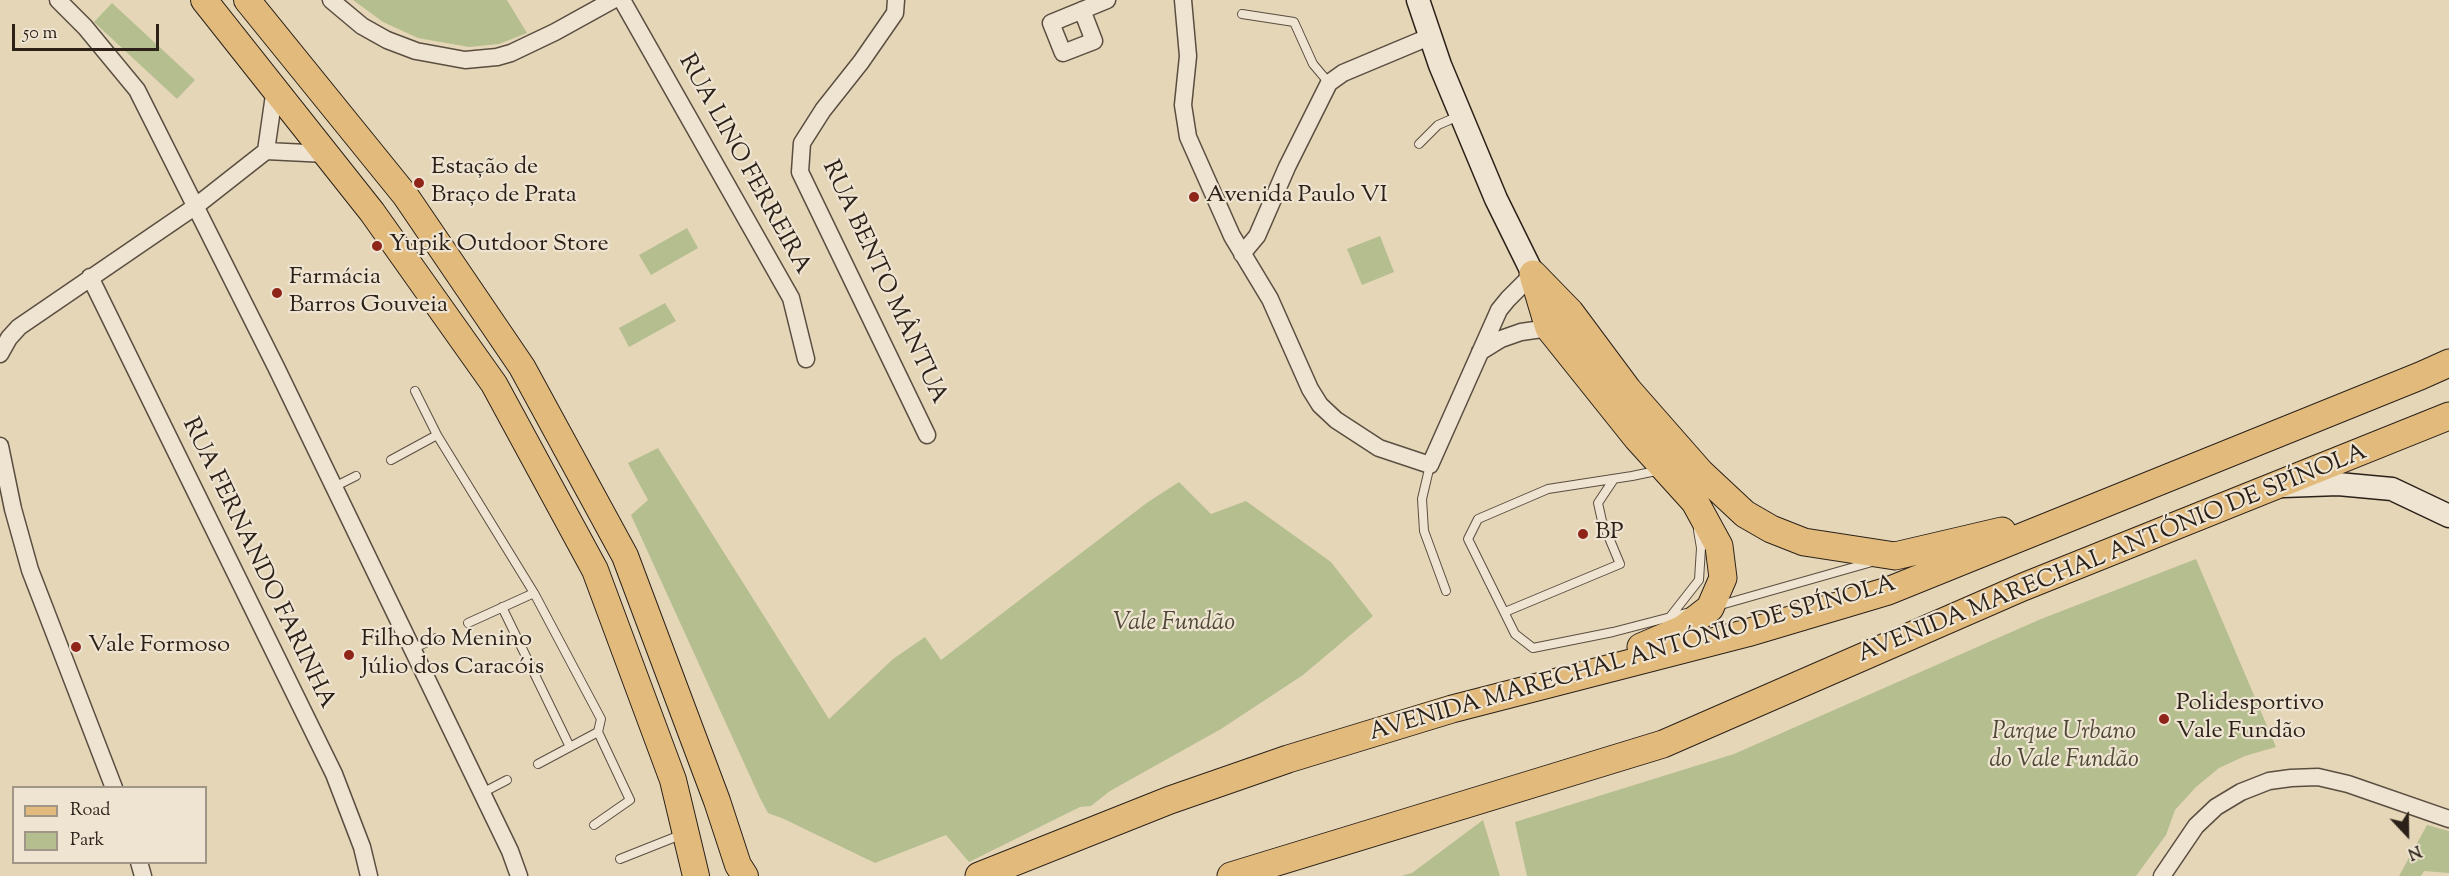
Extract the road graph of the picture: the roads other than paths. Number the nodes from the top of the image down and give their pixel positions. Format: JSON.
{"nodes":[{"id":1,"x":58,"y":0,"type":"edge"},
{"id":2,"x":204,"y":0,"type":"edge"},
{"id":3,"x":247,"y":0,"type":"edge"},
{"id":4,"x":331,"y":0,"type":"edge"},
{"id":5,"x":613,"y":0,"type":"edge"},
{"id":6,"x":622,"y":0,"type":"edge"},
{"id":7,"x":896,"y":0,"type":"edge"},
{"id":8,"x":1107,"y":0,"type":"edge"},
{"id":9,"x":1183,"y":0,"type":"edge"},
{"id":10,"x":1418,"y":0,"type":"edge"},
{"id":11,"x":1082,"y":10,"type":"dead end"},
{"id":12,"x":1242,"y":14,"type":"dead end"},
{"id":13,"x":1429,"y":37,"type":"junction"},
{"id":14,"x":1329,"y":83,"type":"junction"},
{"id":15,"x":275,"y":88,"type":"junction"},
{"id":16,"x":1461,"y":115,"type":"junction"},
{"id":17,"x":1419,"y":144,"type":"dead end"},
{"id":18,"x":266,"y":151,"type":"junction"},
{"id":19,"x":327,"y":154,"type":"junction"},
{"id":20,"x":196,"y":206,"type":"junction"},
{"id":21,"x":1242,"y":254,"type":"junction"},
{"id":22,"x":1533,"y":274,"type":"junction"},
{"id":23,"x":90,"y":277,"type":"junction"},
{"id":24,"x":1549,"y":327,"type":"junction"},
{"id":25,"x":1480,"y":352,"type":"junction"},
{"id":26,"x":0,"y":354,"type":"edge"},
{"id":27,"x":806,"y":359,"type":"dead end"},
{"id":28,"x":2449,"y":363,"type":"edge"},
{"id":29,"x":415,"y":391,"type":"dead end"},
{"id":30,"x":2449,"y":416,"type":"edge"},
{"id":31,"x":437,"y":435,"type":"junction"},
{"id":32,"x":927,"y":435,"type":"dead end"},
{"id":33,"x":0,"y":446,"type":"edge"},
{"id":34,"x":391,"y":460,"type":"dead end"},
{"id":35,"x":1430,"y":465,"type":"junction"},
{"id":36,"x":1664,"y":469,"type":"junction"},
{"id":37,"x":357,"y":476,"type":"dead end"},
{"id":38,"x":1614,"y":479,"type":"junction"},
{"id":39,"x":2275,"y":486,"type":"junction"},
{"id":40,"x":334,"y":487,"type":"junction"},
{"id":41,"x":1695,"y":502,"type":"junction"},
{"id":42,"x":2088,"y":511,"type":"junction"},
{"id":43,"x":2449,"y":516,"type":"edge"},
{"id":44,"x":1895,"y":556,"type":"junction"},
{"id":45,"x":1446,"y":591,"type":"dead end"},
{"id":46,"x":534,"y":593,"type":"junction"},
{"id":47,"x":502,"y":607,"type":"junction"},
{"id":48,"x":1710,"y":608,"type":"junction"},
{"id":49,"x":1505,"y":612,"type":"junction"},
{"id":50,"x":1670,"y":617,"type":"junction"},
{"id":51,"x":468,"y":623,"type":"dead end"},
{"id":52,"x":436,"y":638,"type":"dead end"},
{"id":53,"x":412,"y":649,"type":"junction"},
{"id":54,"x":1551,"y":686,"type":"junction"},
{"id":55,"x":598,"y":732,"type":"junction"},
{"id":56,"x":570,"y":747,"type":"junction"},
{"id":57,"x":538,"y":764,"type":"dead end"},
{"id":58,"x":507,"y":780,"type":"dead end"},
{"id":59,"x":113,"y":786,"type":"edge"},
{"id":60,"x":482,"y":793,"type":"junction"},
{"id":61,"x":2449,"y":819,"type":"edge"},
{"id":62,"x":594,"y":825,"type":"dead end"},
{"id":63,"x":686,"y":833,"type":"junction"},
{"id":64,"x":620,"y":859,"type":"dead end"},
{"id":65,"x":369,"y":876,"type":"edge"},
{"id":66,"x":519,"y":876,"type":"edge"},
{"id":67,"x":696,"y":876,"type":"edge"},
{"id":68,"x":745,"y":876,"type":"edge"},
{"id":69,"x":979,"y":876,"type":"edge"},
{"id":70,"x":1231,"y":876,"type":"edge"},
{"id":71,"x":2162,"y":876,"type":"edge"}],
"edges":[{"from":1,"to":20,"type":"street"},
{"from":2,"to":15,"type":"main road"},
{"from":3,"to":68,"type":"main road"},
{"from":4,"to":5,"type":"street"},
{"from":6,"to":27,"type":"street","name":"RUA LINO FERREIRA"},
{"from":7,"to":32,"type":"street","name":"RUA BENTO MÂNTUA"},
{"from":8,"to":11,"type":"street"},
{"from":9,"to":21,"type":"street"},
{"from":10,"to":13,"type":"main road"},
{"from":12,"to":14,"type":"lane"},
{"from":13,"to":14,"type":"street"},
{"from":13,"to":16,"type":"main road"},
{"from":14,"to":21,"type":"street"},
{"from":15,"to":18,"type":"street"},
{"from":15,"to":19,"type":"main road"},
{"from":16,"to":17,"type":"lane"},
{"from":16,"to":22,"type":"main road"},
{"from":18,"to":19,"type":"street"},
{"from":18,"to":20,"type":"street"},
{"from":19,"to":63,"type":"main road"},
{"from":20,"to":23,"type":"street"},
{"from":20,"to":40,"type":"street"},
{"from":21,"to":35,"type":"street"},
{"from":22,"to":24,"type":"highway"},
{"from":22,"to":25,"type":"street"},
{"from":22,"to":44,"type":"highway"},
{"from":23,"to":26,"type":"street"},
{"from":23,"to":65,"type":"street","name":"RUA FERNANDO FARINHA"},
{"from":24,"to":25,"type":"street"},
{"from":24,"to":36,"type":"highway"},
{"from":25,"to":35,"type":"street"},
{"from":28,"to":42,"type":"highway","name":"AVENIDA MARECHAL ANTÓNIO DE SPÍNOLA"},
{"from":29,"to":31,"type":"lane"},
{"from":30,"to":39,"type":"highway","name":"AVENIDA MARECHAL ANTÓNIO DE SPÍNOLA"},
{"from":31,"to":34,"type":"lane"},
{"from":31,"to":46,"type":"lane"},
{"from":33,"to":59,"type":"street"},
{"from":35,"to":45,"type":"lane"},
{"from":36,"to":38,"type":"lane"},
{"from":36,"to":41,"type":"highway"},
{"from":37,"to":40,"type":"lane"},
{"from":38,"to":49,"type":"lane"},
{"from":38,"to":49,"type":"lane"},
{"from":39,"to":43,"type":"main road"},
{"from":39,"to":70,"type":"highway","name":"AVENIDA MARECHAL ANTÓNIO DE SPÍNOLA"},
{"from":40,"to":53,"type":"street"},
{"from":41,"to":48,"type":"highway"},
{"from":41,"to":50,"type":"lane"},
{"from":42,"to":44,"type":"highway"},
{"from":42,"to":54,"type":"highway","name":"AVENIDA MARECHAL ANTÓNIO DE SPÍNOLA"},
{"from":44,"to":48,"type":"lane"},
{"from":46,"to":47,"type":"lane"},
{"from":46,"to":55,"type":"lane"},
{"from":47,"to":51,"type":"lane"},
{"from":47,"to":56,"type":"lane"},
{"from":48,"to":50,"type":"lane"},
{"from":48,"to":54,"type":"highway"},
{"from":49,"to":50,"type":"lane"},
{"from":52,"to":53,"type":"lane"},
{"from":53,"to":60,"type":"street"},
{"from":54,"to":69,"type":"highway","name":"AVENIDA MARECHAL ANTÓNIO DE SPÍNOLA"},
{"from":55,"to":56,"type":"lane"},
{"from":55,"to":62,"type":"lane"},
{"from":56,"to":57,"type":"lane"},
{"from":58,"to":60,"type":"lane"},
{"from":60,"to":66,"type":"street"},
{"from":61,"to":71,"type":"street"},
{"from":63,"to":64,"type":"lane"},
{"from":63,"to":67,"type":"main road"}]}
